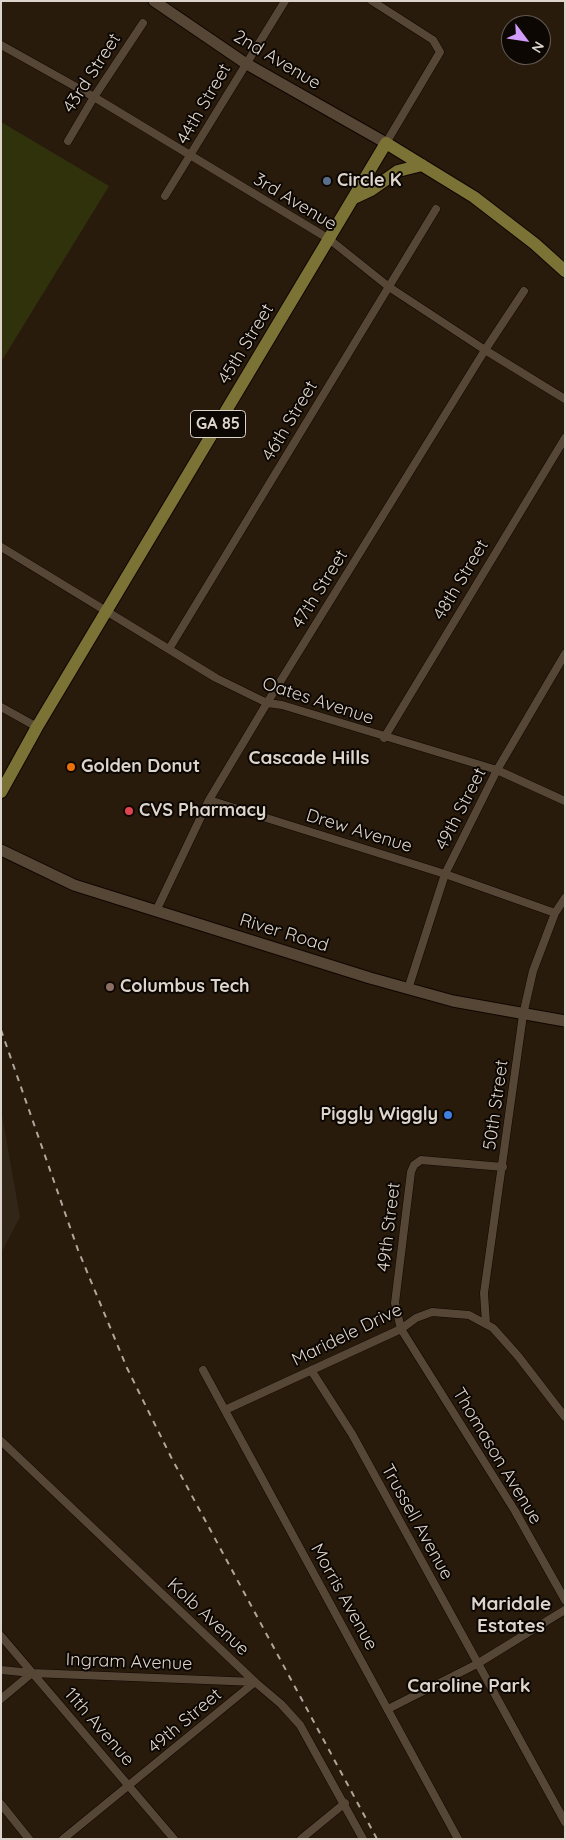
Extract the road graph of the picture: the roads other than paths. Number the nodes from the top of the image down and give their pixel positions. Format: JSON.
{"nodes":[{"id":1,"x":154,"y":1,"type":"edge"},
{"id":2,"x":285,"y":1,"type":"edge"},
{"id":3,"x":372,"y":1,"type":"edge"},
{"id":4,"x":143,"y":23,"type":"dead end"},
{"id":5,"x":1,"y":45,"type":"edge"},
{"id":6,"x":245,"y":63,"type":"junction"},
{"id":7,"x":94,"y":97,"type":"junction"},
{"id":8,"x":68,"y":141,"type":"dead end"},
{"id":9,"x":386,"y":143,"type":"junction"},
{"id":10,"x":407,"y":156,"type":"junction"},
{"id":11,"x":190,"y":157,"type":"junction"},
{"id":12,"x":422,"y":165,"type":"junction"},
{"id":13,"x":366,"y":190,"type":"junction"},
{"id":14,"x":166,"y":196,"type":"dead end"},
{"id":15,"x":355,"y":198,"type":"junction"},
{"id":16,"x":436,"y":209,"type":"dead end"},
{"id":17,"x":329,"y":239,"type":"junction"},
{"id":18,"x":565,"y":271,"type":"edge"},
{"id":19,"x":389,"y":287,"type":"junction"},
{"id":20,"x":524,"y":291,"type":"dead end"},
{"id":21,"x":485,"y":350,"type":"junction"},
{"id":22,"x":565,"y":399,"type":"edge"},
{"id":23,"x":565,"y":438,"type":"edge"},
{"id":24,"x":1,"y":547,"type":"edge"},
{"id":25,"x":106,"y":612,"type":"junction"},
{"id":26,"x":169,"y":650,"type":"junction"},
{"id":27,"x":565,"y":654,"type":"edge"},
{"id":28,"x":266,"y":703,"type":"junction"},
{"id":29,"x":1,"y":707,"type":"edge"},
{"id":30,"x":37,"y":727,"type":"junction"},
{"id":31,"x":384,"y":738,"type":"junction"},
{"id":32,"x":497,"y":770,"type":"junction"},
{"id":33,"x":1,"y":780,"type":"edge"},
{"id":34,"x":1,"y":792,"type":"edge"},
{"id":35,"x":210,"y":800,"type":"junction"},
{"id":36,"x":565,"y":801,"type":"edge"},
{"id":37,"x":1,"y":850,"type":"edge"},
{"id":38,"x":445,"y":874,"type":"junction"},
{"id":39,"x":565,"y":898,"type":"edge"},
{"id":40,"x":156,"y":911,"type":"junction"},
{"id":41,"x":555,"y":913,"type":"junction"},
{"id":42,"x":408,"y":989,"type":"junction"},
{"id":43,"x":523,"y":1015,"type":"junction"},
{"id":44,"x":565,"y":1020,"type":"edge"},
{"id":45,"x":503,"y":1167,"type":"junction"},
{"id":46,"x":486,"y":1323,"type":"junction"},
{"id":47,"x":401,"y":1330,"type":"junction"},
{"id":48,"x":203,"y":1370,"type":"dead end"},
{"id":49,"x":311,"y":1370,"type":"junction"},
{"id":50,"x":225,"y":1410,"type":"junction"},
{"id":51,"x":565,"y":1417,"type":"edge"},
{"id":52,"x":1,"y":1442,"type":"edge"},
{"id":53,"x":565,"y":1600,"type":"edge"},
{"id":54,"x":565,"y":1610,"type":"edge"},
{"id":55,"x":1,"y":1636,"type":"edge"},
{"id":56,"x":477,"y":1664,"type":"junction"},
{"id":57,"x":1,"y":1670,"type":"edge"},
{"id":58,"x":32,"y":1674,"type":"junction"},
{"id":59,"x":255,"y":1682,"type":"junction"},
{"id":60,"x":1,"y":1698,"type":"edge"},
{"id":61,"x":388,"y":1709,"type":"junction"},
{"id":62,"x":130,"y":1786,"type":"junction"},
{"id":63,"x":345,"y":1803,"type":"junction"},
{"id":64,"x":1,"y":1804,"type":"edge"},
{"id":65,"x":565,"y":1822,"type":"edge"},
{"id":66,"x":29,"y":1839,"type":"edge"},
{"id":67,"x":63,"y":1839,"type":"edge"},
{"id":68,"x":174,"y":1839,"type":"edge"},
{"id":69,"x":301,"y":1839,"type":"edge"},
{"id":70,"x":363,"y":1839,"type":"edge"},
{"id":71,"x":458,"y":1839,"type":"edge"}],
"edges":[{"from":1,"to":6,"type":"main road","name":"2nd Avenue"},
{"from":2,"to":6,"type":"street","name":"44th Street"},
{"from":3,"to":9,"type":"street","name":"45th Street"},
{"from":4,"to":7,"type":"street","name":"43rd Street"},
{"from":5,"to":7,"type":"street","name":"3rd Avenue"},
{"from":6,"to":9,"type":"main road","name":"2nd Avenue"},
{"from":6,"to":11,"type":"street","name":"44th Street"},
{"from":7,"to":8,"type":"street","name":"43rd Street"},
{"from":7,"to":11,"type":"street","name":"3rd Avenue"},
{"from":9,"to":10,"type":"main road"},
{"from":9,"to":15,"type":"main road","name":"45th Street","number":"GA 85"},
{"from":10,"to":12,"type":"main road"},
{"from":10,"to":13,"type":"main road"},
{"from":11,"to":14,"type":"street","name":"44th Street"},
{"from":11,"to":17,"type":"street","name":"3rd Avenue"},
{"from":12,"to":13,"type":"main road"},
{"from":12,"to":18,"type":"main road"},
{"from":13,"to":15,"type":"main road"},
{"from":15,"to":17,"type":"main road","name":"45th Street","number":"GA 85"},
{"from":16,"to":19,"type":"street","name":"46th Street"},
{"from":17,"to":19,"type":"street","name":"3rd Avenue"},
{"from":17,"to":25,"type":"main road","name":"45th Street","number":"GA 85"},
{"from":19,"to":21,"type":"street","name":"3rd Avenue"},
{"from":19,"to":26,"type":"street","name":"46th Street"},
{"from":20,"to":21,"type":"street","name":"47th Street"},
{"from":21,"to":22,"type":"street","name":"3rd Avenue"},
{"from":21,"to":28,"type":"street","name":"47th Street"},
{"from":23,"to":31,"type":"street","name":"48th Street"},
{"from":24,"to":25,"type":"street","name":"Oates Avenue"},
{"from":25,"to":26,"type":"street","name":"Oates Avenue"},
{"from":25,"to":30,"type":"main road","name":"45th Street","number":"GA 85"},
{"from":26,"to":28,"type":"street","name":"Oates Avenue"},
{"from":27,"to":32,"type":"street","name":"49th Street"},
{"from":28,"to":31,"type":"street","name":"Oates Avenue"},
{"from":28,"to":35,"type":"street","name":"47th Street"},
{"from":29,"to":30,"type":"street"},
{"from":30,"to":33,"type":"main road","name":"45th Street","number":"GA 85"},
{"from":30,"to":34,"type":"main road","name":"45th Street","number":"GA 85"},
{"from":31,"to":32,"type":"street","name":"Oates Avenue"},
{"from":32,"to":36,"type":"street","name":"Oates Avenue"},
{"from":32,"to":38,"type":"street","name":"49th Street"},
{"from":35,"to":38,"type":"street","name":"Drew Avenue"},
{"from":35,"to":40,"type":"street","name":"47th Street"},
{"from":37,"to":40,"type":"main road","name":"River Road"},
{"from":38,"to":41,"type":"street","name":"Drew Avenue"},
{"from":38,"to":42,"type":"street","name":"49th Street"},
{"from":39,"to":41,"type":"street","name":"50th Street"},
{"from":40,"to":42,"type":"main road","name":"River Road"},
{"from":41,"to":43,"type":"street","name":"50th Street"},
{"from":42,"to":43,"type":"main road","name":"River Road"},
{"from":43,"to":44,"type":"main road","name":"River Road"},
{"from":43,"to":45,"type":"street","name":"50th Street"},
{"from":45,"to":46,"type":"street","name":"50th Street"},
{"from":45,"to":47,"type":"street","name":"49th Street"},
{"from":46,"to":47,"type":"street","name":"Maridele Drive"},
{"from":46,"to":51,"type":"street"},
{"from":47,"to":49,"type":"street","name":"Maridele Drive"},
{"from":47,"to":53,"type":"street","name":"Thomason Avenue"},
{"from":48,"to":50,"type":"street","name":"Morris Avenue"},
{"from":49,"to":50,"type":"street","name":"Maridele Drive"},
{"from":49,"to":56,"type":"street","name":"Trussell Avenue"},
{"from":50,"to":61,"type":"street","name":"Morris Avenue"},
{"from":52,"to":59,"type":"street","name":"Kolb Avenue"},
{"from":54,"to":56,"type":"street"},
{"from":55,"to":58,"type":"street","name":"11th Avenue"},
{"from":56,"to":61,"type":"street"},
{"from":56,"to":65,"type":"street","name":"Trussell Avenue"},
{"from":57,"to":58,"type":"street","name":"Ingram Avenue"},
{"from":58,"to":59,"type":"street","name":"Ingram Avenue"},
{"from":58,"to":60,"type":"street"},
{"from":58,"to":62,"type":"street","name":"11th Avenue"},
{"from":59,"to":62,"type":"street","name":"49th Street"},
{"from":59,"to":63,"type":"street","name":"Kolb Avenue"},
{"from":61,"to":71,"type":"street","name":"Morris Avenue"},
{"from":62,"to":67,"type":"street","name":"49th Street"},
{"from":62,"to":68,"type":"street","name":"11th Avenue"},
{"from":63,"to":69,"type":"street"},
{"from":63,"to":70,"type":"street","name":"Kolb Avenue"},
{"from":64,"to":66,"type":"street"}]}
